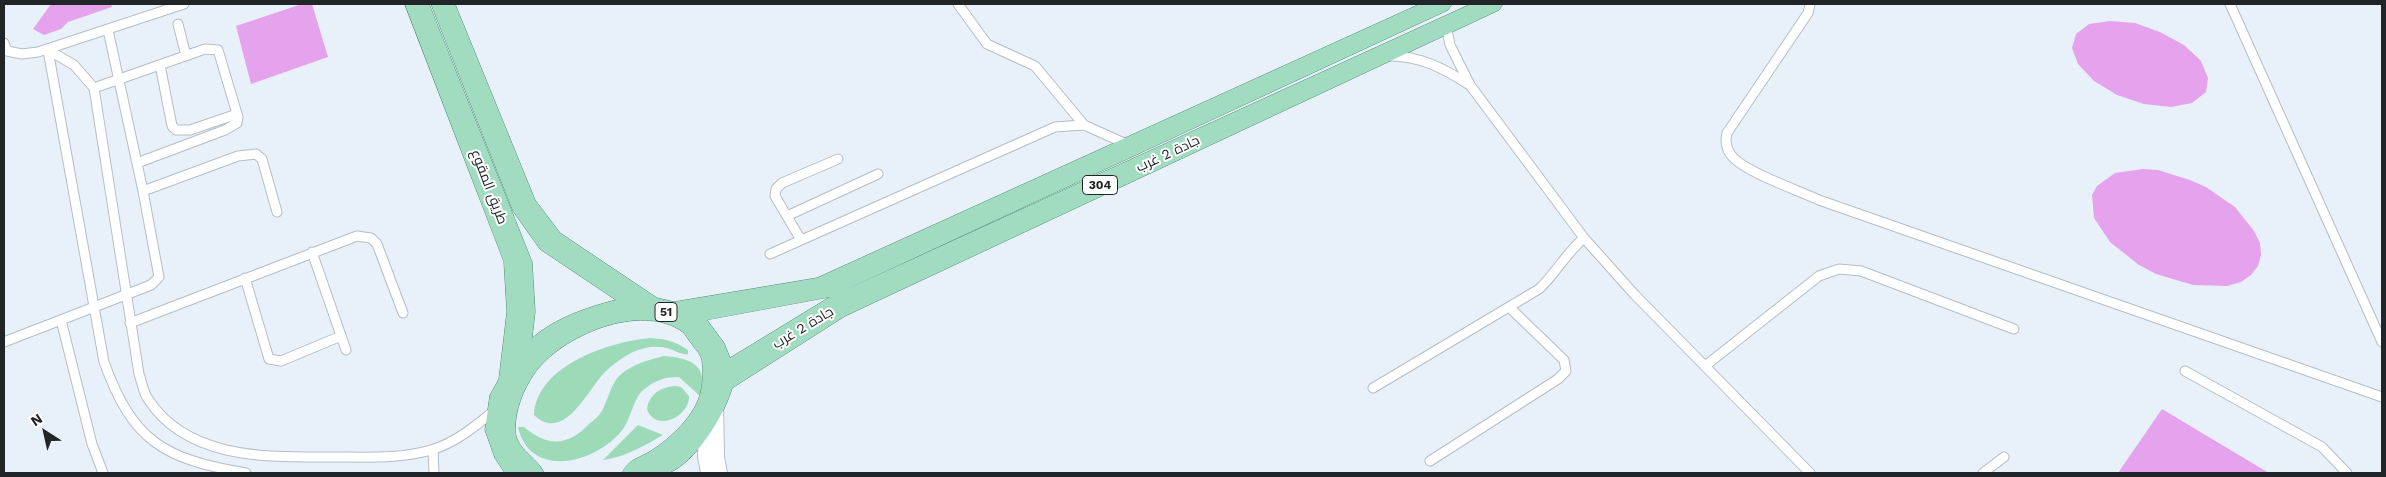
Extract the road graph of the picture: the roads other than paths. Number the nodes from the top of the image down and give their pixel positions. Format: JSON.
{"nodes":[{"id":1,"x":184,"y":4,"type":"edge"},
{"id":2,"x":417,"y":4,"type":"edge"},
{"id":3,"x":442,"y":4,"type":"edge"},
{"id":4,"x":958,"y":4,"type":"edge"},
{"id":5,"x":1491,"y":4,"type":"edge"},
{"id":6,"x":1810,"y":4,"type":"edge"},
{"id":7,"x":2230,"y":4,"type":"edge"},
{"id":8,"x":1443,"y":14,"type":"edge"},
{"id":9,"x":178,"y":24,"type":"dead end"},
{"id":10,"x":108,"y":30,"type":"junction"},
{"id":11,"x":4,"y":43,"type":"edge"},
{"id":12,"x":4,"y":47,"type":"edge"},
{"id":13,"x":48,"y":50,"type":"junction"},
{"id":14,"x":186,"y":56,"type":"junction"},
{"id":15,"x":1377,"y":57,"type":"junction"},
{"id":16,"x":160,"y":65,"type":"junction"},
{"id":17,"x":120,"y":79,"type":"junction"},
{"id":18,"x":1470,"y":85,"type":"junction"},
{"id":19,"x":94,"y":88,"type":"junction"},
{"id":20,"x":237,"y":114,"type":"junction"},
{"id":21,"x":1084,"y":125,"type":"junction"},
{"id":22,"x":1131,"y":146,"type":"junction"},
{"id":23,"x":838,"y":159,"type":"dead end"},
{"id":24,"x":137,"y":163,"type":"junction"},
{"id":25,"x":878,"y":174,"type":"dead end"},
{"id":26,"x":143,"y":191,"type":"junction"},
{"id":27,"x":277,"y":212,"type":"dead end"},
{"id":28,"x":787,"y":216,"type":"junction"},
{"id":29,"x":1584,"y":238,"type":"junction"},
{"id":30,"x":801,"y":240,"type":"junction"},
{"id":31,"x":312,"y":252,"type":"junction"},
{"id":32,"x":770,"y":254,"type":"dead end"},
{"id":33,"x":246,"y":278,"type":"junction"},
{"id":34,"x":126,"y":295,"type":"junction"},
{"id":35,"x":94,"y":307,"type":"junction"},
{"id":36,"x":1509,"y":307,"type":"junction"},
{"id":37,"x":662,"y":311,"type":"junction"},
{"id":38,"x":403,"y":312,"type":"dead end"},
{"id":39,"x":61,"y":320,"type":"junction"},
{"id":40,"x":130,"y":323,"type":"junction"},
{"id":41,"x":2014,"y":330,"type":"dead end"},
{"id":42,"x":341,"y":336,"type":"junction"},
{"id":43,"x":4,"y":342,"type":"edge"},
{"id":44,"x":2382,"y":342,"type":"edge"},
{"id":45,"x":346,"y":350,"type":"dead end"},
{"id":46,"x":1705,"y":366,"type":"junction"},
{"id":47,"x":2185,"y":370,"type":"dead end"},
{"id":48,"x":1373,"y":388,"type":"dead end"},
{"id":49,"x":507,"y":391,"type":"junction"},
{"id":50,"x":714,"y":394,"type":"junction"},
{"id":51,"x":2382,"y":397,"type":"edge"},
{"id":52,"x":432,"y":450,"type":"junction"},
{"id":53,"x":2004,"y":457,"type":"dead end"},
{"id":54,"x":1430,"y":461,"type":"dead end"},
{"id":55,"x":103,"y":473,"type":"edge"},
{"id":56,"x":246,"y":473,"type":"edge"},
{"id":57,"x":434,"y":473,"type":"edge"},
{"id":58,"x":528,"y":473,"type":"edge"},
{"id":59,"x":638,"y":473,"type":"edge"},
{"id":60,"x":714,"y":473,"type":"edge"},
{"id":61,"x":1810,"y":473,"type":"edge"},
{"id":62,"x":1983,"y":473,"type":"edge"},
{"id":63,"x":2347,"y":473,"type":"edge"}],
"edges":[{"from":1,"to":10,"type":"lane"},
{"from":2,"to":49,"type":"main road","name":"طريق المقوع"},
{"from":3,"to":37,"type":"main road","name":"طريق المقوع","number":"51"},
{"from":4,"to":21,"type":"lane"},
{"from":5,"to":8,"type":"main road","name":"جادة 2 غرب","number":"304"},
{"from":6,"to":51,"type":"lane"},
{"from":7,"to":44,"type":"lane"},
{"from":8,"to":15,"type":"main road","name":"جادة 2 غرب","number":"304"},
{"from":8,"to":18,"type":"lane"},
{"from":8,"to":22,"type":"main road","name":"جادة 2 غرب","number":"304"},
{"from":9,"to":14,"type":"lane"},
{"from":10,"to":13,"type":"lane"},
{"from":10,"to":17,"type":"lane"},
{"from":11,"to":12,"type":"lane"},
{"from":12,"to":13,"type":"lane"},
{"from":13,"to":19,"type":"lane"},
{"from":13,"to":35,"type":"lane"},
{"from":14,"to":16,"type":"lane"},
{"from":14,"to":20,"type":"lane"},
{"from":15,"to":18,"type":"lane"},
{"from":15,"to":50,"type":"main road","name":"جادة 2 غرب","number":"304"},
{"from":16,"to":17,"type":"lane"},
{"from":16,"to":20,"type":"lane"},
{"from":17,"to":19,"type":"lane"},
{"from":17,"to":24,"type":"lane"},
{"from":18,"to":29,"type":"lane"},
{"from":19,"to":34,"type":"lane"},
{"from":20,"to":24,"type":"lane"},
{"from":21,"to":22,"type":"lane"},
{"from":21,"to":30,"type":"lane"},
{"from":22,"to":37,"type":"main road","name":"جادة 2 غرب","number":"304"},
{"from":23,"to":28,"type":"lane"},
{"from":24,"to":26,"type":"lane"},
{"from":25,"to":28,"type":"lane"},
{"from":26,"to":27,"type":"lane"},
{"from":26,"to":34,"type":"lane"},
{"from":28,"to":30,"type":"lane"},
{"from":29,"to":36,"type":"lane"},
{"from":29,"to":46,"type":"lane"},
{"from":30,"to":32,"type":"lane"},
{"from":31,"to":33,"type":"lane"},
{"from":31,"to":38,"type":"lane"},
{"from":31,"to":42,"type":"lane"},
{"from":33,"to":40,"type":"lane"},
{"from":33,"to":42,"type":"lane"},
{"from":34,"to":35,"type":"lane"},
{"from":34,"to":40,"type":"lane"},
{"from":35,"to":39,"type":"lane"},
{"from":35,"to":56,"type":"lane"},
{"from":36,"to":48,"type":"lane"},
{"from":36,"to":54,"type":"lane"},
{"from":37,"to":49,"type":"main road","number":"51"},
{"from":37,"to":50,"type":"main road","number":"51"},
{"from":39,"to":43,"type":"lane"},
{"from":39,"to":55,"type":"lane"},
{"from":40,"to":52,"type":"lane"},
{"from":41,"to":46,"type":"lane"},
{"from":42,"to":45,"type":"lane"},
{"from":46,"to":61,"type":"lane"},
{"from":47,"to":63,"type":"lane"},
{"from":49,"to":52,"type":"lane"},
{"from":49,"to":58,"type":"main road","name":"طريق المقوع"},
{"from":50,"to":59,"type":"main road"},
{"from":50,"to":60,"type":"street","number":"51"},
{"from":52,"to":57,"type":"lane"},
{"from":53,"to":62,"type":"lane"}]}
